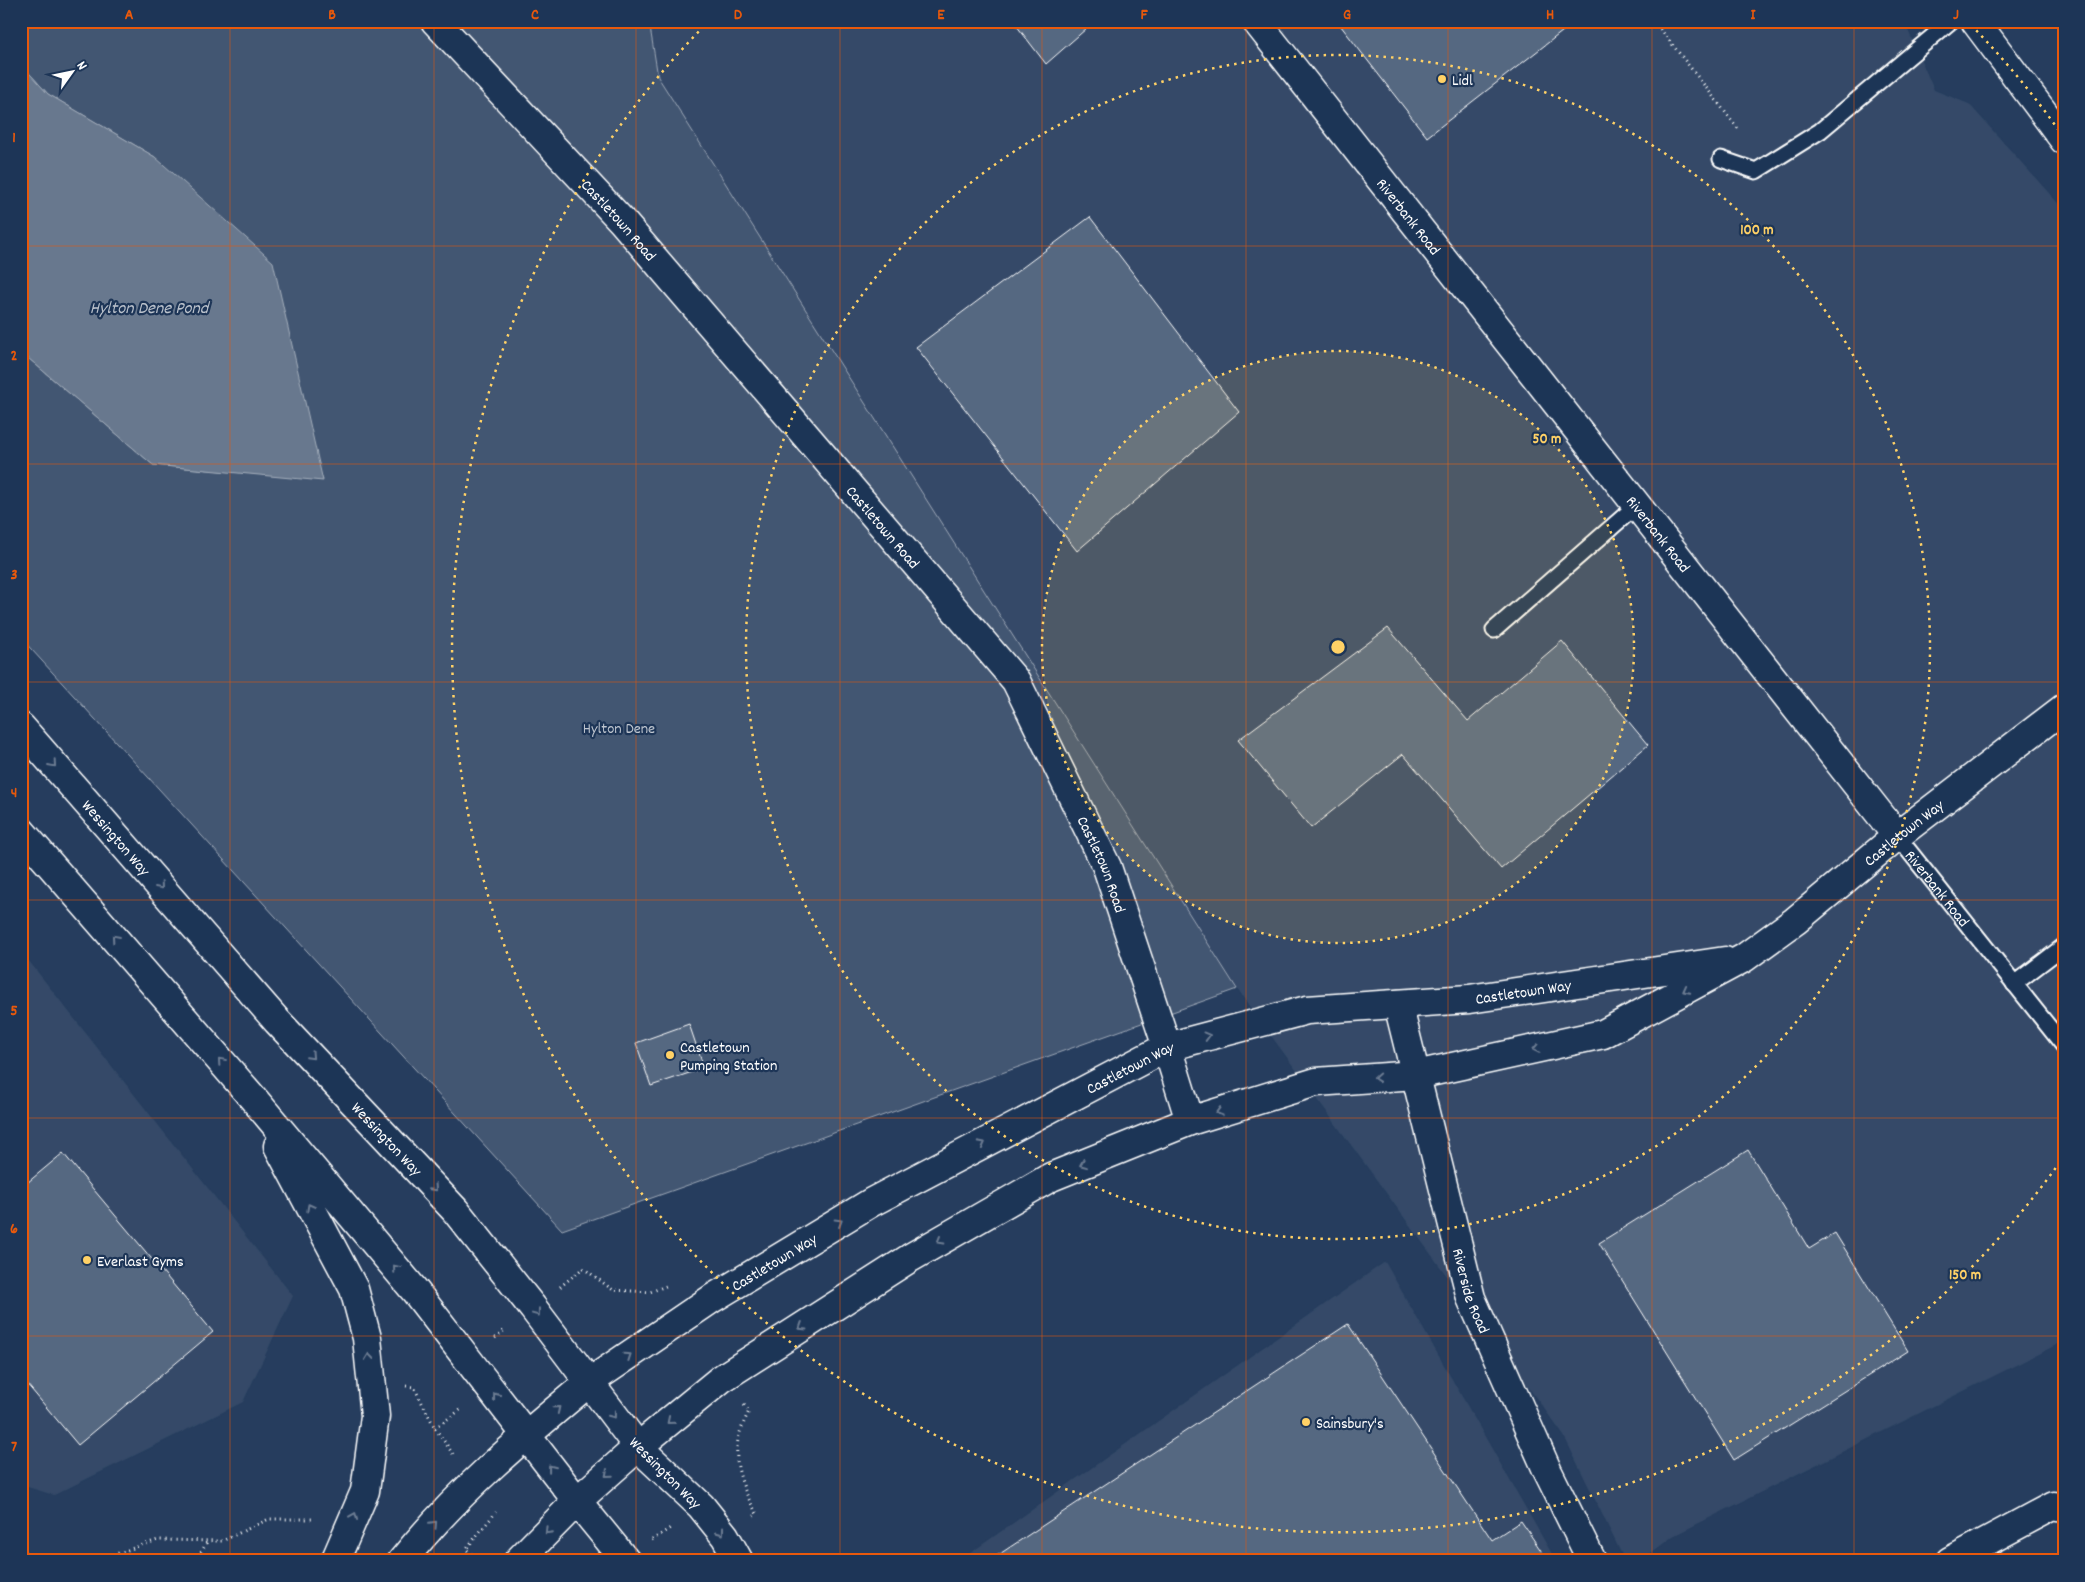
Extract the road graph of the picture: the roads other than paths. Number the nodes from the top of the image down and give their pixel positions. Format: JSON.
{"nodes":[{"id":1,"x":435,"y":21,"type":"edge"},
{"id":2,"x":1256,"y":21,"type":"edge"},
{"id":3,"x":1951,"y":21,"type":"edge"},
{"id":4,"x":1976,"y":21,"type":"edge"},
{"id":5,"x":2064,"y":140,"type":"edge"},
{"id":6,"x":1721,"y":159,"type":"dead end"},
{"id":7,"x":1637,"y":505,"type":"junction"},
{"id":8,"x":1494,"y":630,"type":"dead end"},
{"id":9,"x":2064,"y":708,"type":"edge"},
{"id":10,"x":21,"y":727,"type":"edge"},
{"id":11,"x":21,"y":831,"type":"edge"},
{"id":12,"x":1897,"y":836,"type":"junction"},
{"id":13,"x":2064,"y":946,"type":"edge"},
{"id":14,"x":1744,"y":958,"type":"junction"},
{"id":15,"x":2014,"y":984,"type":"junction"},
{"id":16,"x":1398,"y":1004,"type":"junction"},
{"id":17,"x":2064,"y":1046,"type":"edge"},
{"id":18,"x":1167,"y":1047,"type":"junction"},
{"id":19,"x":1416,"y":1075,"type":"junction"},
{"id":20,"x":253,"y":1098,"type":"junction"},
{"id":21,"x":1190,"y":1121,"type":"junction"},
{"id":22,"x":588,"y":1383,"type":"junction"},
{"id":23,"x":526,"y":1435,"type":"junction"},
{"id":24,"x":638,"y":1447,"type":"junction"},
{"id":25,"x":577,"y":1501,"type":"junction"},
{"id":26,"x":2064,"y":1508,"type":"edge"},
{"id":27,"x":335,"y":1561,"type":"edge"},
{"id":28,"x":402,"y":1561,"type":"edge"},
{"id":29,"x":518,"y":1561,"type":"edge"},
{"id":30,"x":626,"y":1561,"type":"edge"},
{"id":31,"x":739,"y":1561,"type":"edge"},
{"id":32,"x":1592,"y":1561,"type":"edge"},
{"id":33,"x":1950,"y":1561,"type":"edge"}],
"edges":[{"from":1,"to":18,"type":"main road","name":"Castletown Road"},
{"from":2,"to":7,"type":"main road","name":"Riverbank Road"},
{"from":3,"to":6,"type":"lane"},
{"from":4,"to":5,"type":"main road"},
{"from":7,"to":8,"type":"lane"},
{"from":7,"to":12,"type":"main road","name":"Riverbank Road"},
{"from":9,"to":12,"type":"main road","name":"Castletown Way"},
{"from":10,"to":22,"type":"main road","name":"Wessington Way","one_way":true},
{"from":20,"to":11,"type":"main road","one_way":true},
{"from":12,"to":14,"type":"main road","name":"Castletown Way"},
{"from":12,"to":15,"type":"lane","name":"Riverbank Road"},
{"from":13,"to":15,"type":"lane"},
{"from":14,"to":16,"type":"main road","name":"Castletown Way"},
{"from":14,"to":19,"type":"main road","name":"Castletown Way","one_way":true},
{"from":15,"to":17,"type":"lane","name":"Riverbank Road"},
{"from":18,"to":16,"type":"main road","name":"Castletown Way","one_way":true},
{"from":16,"to":19,"type":"main road","name":"Riverside Road"},
{"from":18,"to":21,"type":"main road","name":"Castletown Road"},
{"from":22,"to":18,"type":"main road","name":"Castletown Way","one_way":true},
{"from":19,"to":21,"type":"main road","name":"Castletown Way","one_way":true},
{"from":19,"to":32,"type":"main road","name":"Riverside Road"},
{"from":23,"to":20,"type":"main road","one_way":true},
{"from":27,"to":20,"type":"main road","one_way":true},
{"from":21,"to":24,"type":"main road","name":"Castletown Way","one_way":true},
{"from":23,"to":22,"type":"main road","name":"Castletown Way","one_way":true},
{"from":22,"to":24,"type":"main road","name":"Wessington Way","one_way":true},
{"from":25,"to":23,"type":"main road","one_way":true},
{"from":28,"to":23,"type":"main road","name":"Castletown Way","one_way":true},
{"from":24,"to":25,"type":"main road","name":"Castletown Way","one_way":true},
{"from":24,"to":31,"type":"main road","name":"Wessington Way","one_way":true},
{"from":25,"to":29,"type":"main road","name":"Castletown Way","one_way":true},
{"from":25,"to":30,"type":"main road"},
{"from":26,"to":33,"type":"main road"}]}
